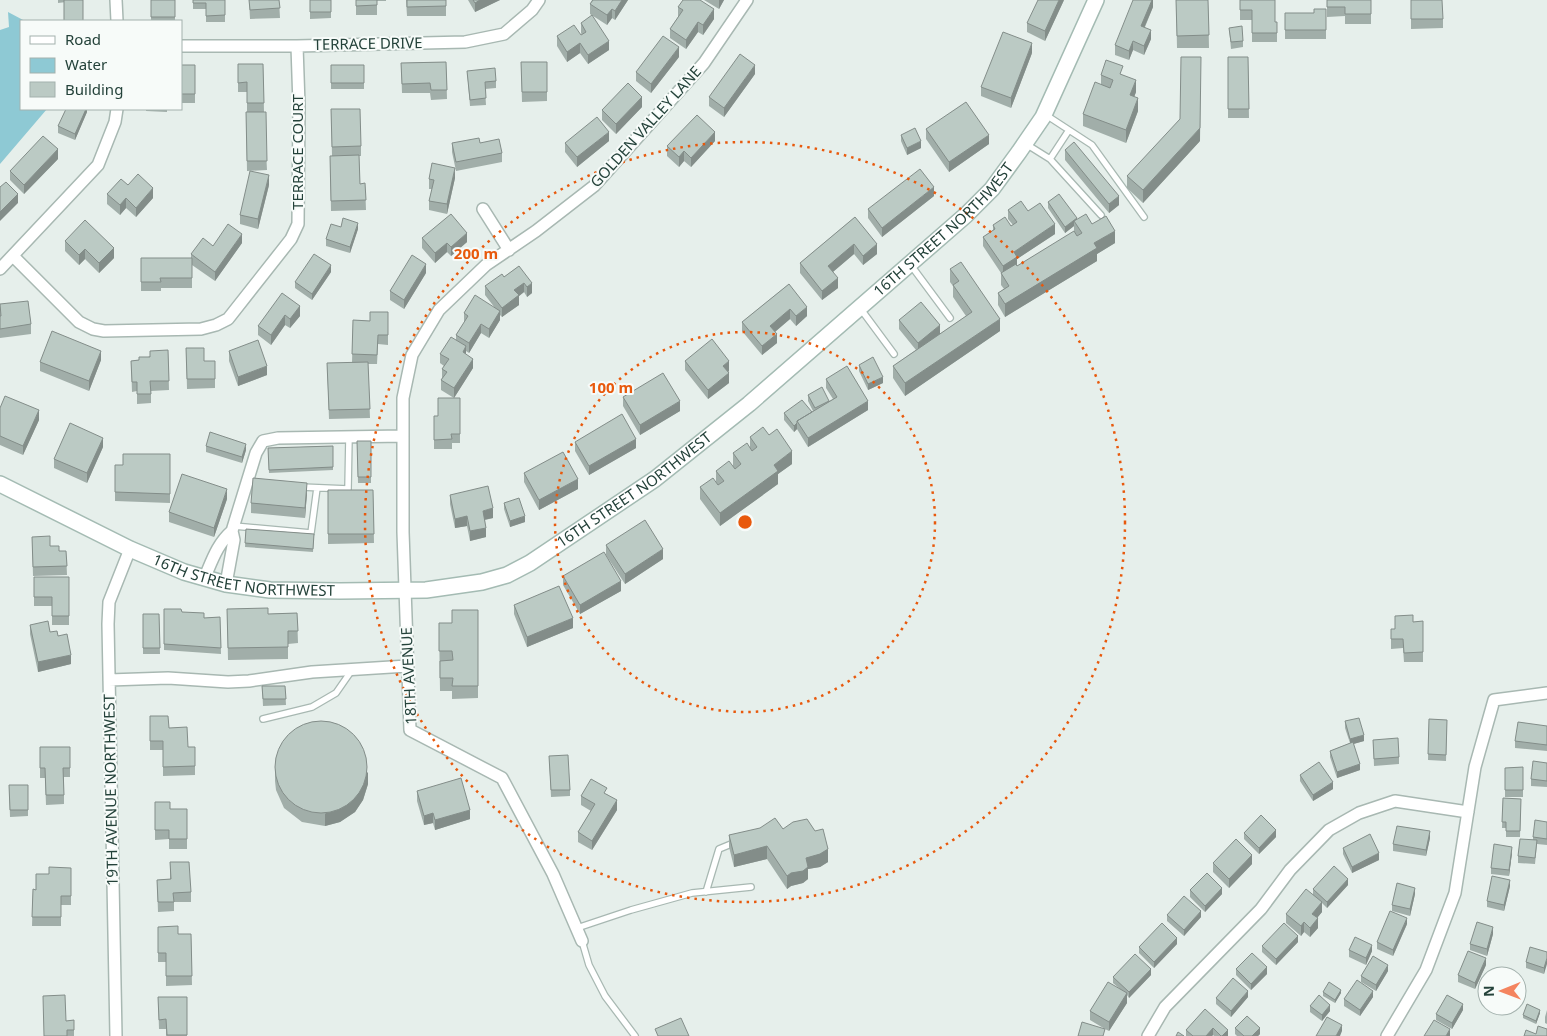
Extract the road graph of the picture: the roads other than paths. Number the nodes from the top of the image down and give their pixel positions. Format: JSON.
{"nodes":[{"id":1,"x":116,"y":0,"type":"edge"},
{"id":2,"x":539,"y":0,"type":"edge"},
{"id":3,"x":746,"y":0,"type":"edge"},
{"id":4,"x":1096,"y":0,"type":"edge"},
{"id":5,"x":117,"y":20,"type":"edge"},
{"id":6,"x":182,"y":46,"type":"edge"},
{"id":7,"x":297,"y":46,"type":"junction"},
{"id":8,"x":118,"y":110,"type":"edge"},
{"id":9,"x":1044,"y":114,"type":"junction"},
{"id":10,"x":1069,"y":130,"type":"junction"},
{"id":11,"x":1025,"y":144,"type":"junction"},
{"id":12,"x":1050,"y":159,"type":"junction"},
{"id":13,"x":483,"y":209,"type":"dead end"},
{"id":14,"x":1101,"y":215,"type":"dead end"},
{"id":15,"x":1144,"y":217,"type":"dead end"},
{"id":16,"x":509,"y":250,"type":"junction"},
{"id":17,"x":13,"y":256,"type":"junction"},
{"id":18,"x":910,"y":264,"type":"junction"},
{"id":19,"x":0,"y":269,"type":"edge"},
{"id":20,"x":860,"y":308,"type":"junction"},
{"id":21,"x":950,"y":318,"type":"dead end"},
{"id":22,"x":894,"y":354,"type":"dead end"},
{"id":23,"x":404,"y":398,"type":"joint"},
{"id":24,"x":403,"y":436,"type":"junction"},
{"id":25,"x":349,"y":437,"type":"junction"},
{"id":26,"x":0,"y":484,"type":"edge"},
{"id":27,"x":290,"y":487,"type":"edge"},
{"id":28,"x":316,"y":488,"type":"junction"},
{"id":29,"x":233,"y":528,"type":"junction"},
{"id":30,"x":130,"y":549,"type":"junction"},
{"id":31,"x":204,"y":578,"type":"junction"},
{"id":32,"x":226,"y":584,"type":"junction"},
{"id":33,"x":404,"y":590,"type":"junction"},
{"id":34,"x":407,"y":666,"type":"junction"},
{"id":35,"x":352,"y":670,"type":"junction"},
{"id":36,"x":109,"y":680,"type":"junction"},
{"id":37,"x":1547,"y":693,"type":"edge"},
{"id":38,"x":263,"y":719,"type":"dead end"},
{"id":39,"x":1468,"y":812,"type":"junction"},
{"id":40,"x":744,"y":838,"type":"edge"},
{"id":41,"x":751,"y":887,"type":"dead end"},
{"id":42,"x":706,"y":892,"type":"junction"},
{"id":43,"x":576,"y":928,"type":"junction"},
{"id":44,"x":582,"y":941,"type":"joint"},
{"id":45,"x":116,"y":1036,"type":"edge"},
{"id":46,"x":635,"y":1036,"type":"edge"},
{"id":47,"x":1148,"y":1036,"type":"edge"},
{"id":48,"x":1387,"y":1036,"type":"edge"}],
"edges":[{"from":1,"to":5,"type":"street"},
{"from":2,"to":7,"type":"street","name":"TERRACE DRIVE"},
{"from":3,"to":16,"type":"street","name":"GOLDEN VALLEY LANE"},
{"from":4,"to":9,"type":"street","name":"16TH STREET NORTHWEST"},
{"from":6,"to":7,"type":"street","name":"TERRACE DRIVE"},
{"from":7,"to":17,"type":"street","name":"TERRACE COURT"},
{"from":8,"to":17,"type":"street"},
{"from":9,"to":10,"type":"lane"},
{"from":9,"to":11,"type":"street","name":"16TH STREET NORTHWEST"},
{"from":10,"to":12,"type":"lane"},
{"from":10,"to":15,"type":"lane"},
{"from":11,"to":12,"type":"lane"},
{"from":11,"to":18,"type":"street","name":"16TH STREET NORTHWEST"},
{"from":12,"to":14,"type":"lane"},
{"from":13,"to":16,"type":"street"},
{"from":16,"to":23,"type":"street","name":"GOLDEN VALLEY LANE"},
{"from":17,"to":19,"type":"street"},
{"from":18,"to":20,"type":"street","name":"16TH STREET NORTHWEST"},
{"from":18,"to":21,"type":"lane"},
{"from":20,"to":22,"type":"lane"},
{"from":20,"to":33,"type":"street","name":"16TH STREET NORTHWEST"},
{"from":23,"to":24,"type":"street","name":"18TH AVENUE"},
{"from":24,"to":25,"type":"street"},
{"from":24,"to":33,"type":"street","name":"18TH AVENUE"},
{"from":25,"to":28,"type":"lane"},
{"from":25,"to":29,"type":"street"},
{"from":26,"to":30,"type":"street","name":"16TH STREET NORTHWEST"},
{"from":27,"to":28,"type":"lane"},
{"from":28,"to":29,"type":"lane"},
{"from":29,"to":31,"type":"street"},
{"from":29,"to":32,"type":"street"},
{"from":30,"to":31,"type":"street","name":"16TH STREET NORTHWEST"},
{"from":30,"to":36,"type":"street","name":"19TH AVENUE NORTHWEST"},
{"from":31,"to":32,"type":"street","name":"16TH STREET NORTHWEST"},
{"from":32,"to":33,"type":"street","name":"16TH STREET NORTHWEST"},
{"from":33,"to":34,"type":"street","name":"18TH AVENUE"},
{"from":34,"to":35,"type":"street"},
{"from":34,"to":43,"type":"street","name":"18TH AVENUE"},
{"from":35,"to":36,"type":"street"},
{"from":35,"to":38,"type":"lane"},
{"from":36,"to":45,"type":"street","name":"19TH AVENUE NORTHWEST"},
{"from":37,"to":39,"type":"street"},
{"from":39,"to":47,"type":"street"},
{"from":39,"to":48,"type":"street"},
{"from":40,"to":42,"type":"lane"},
{"from":41,"to":42,"type":"lane"},
{"from":42,"to":43,"type":"lane"},
{"from":43,"to":44,"type":"street","name":"18TH AVENUE"},
{"from":44,"to":46,"type":"lane"}]}
